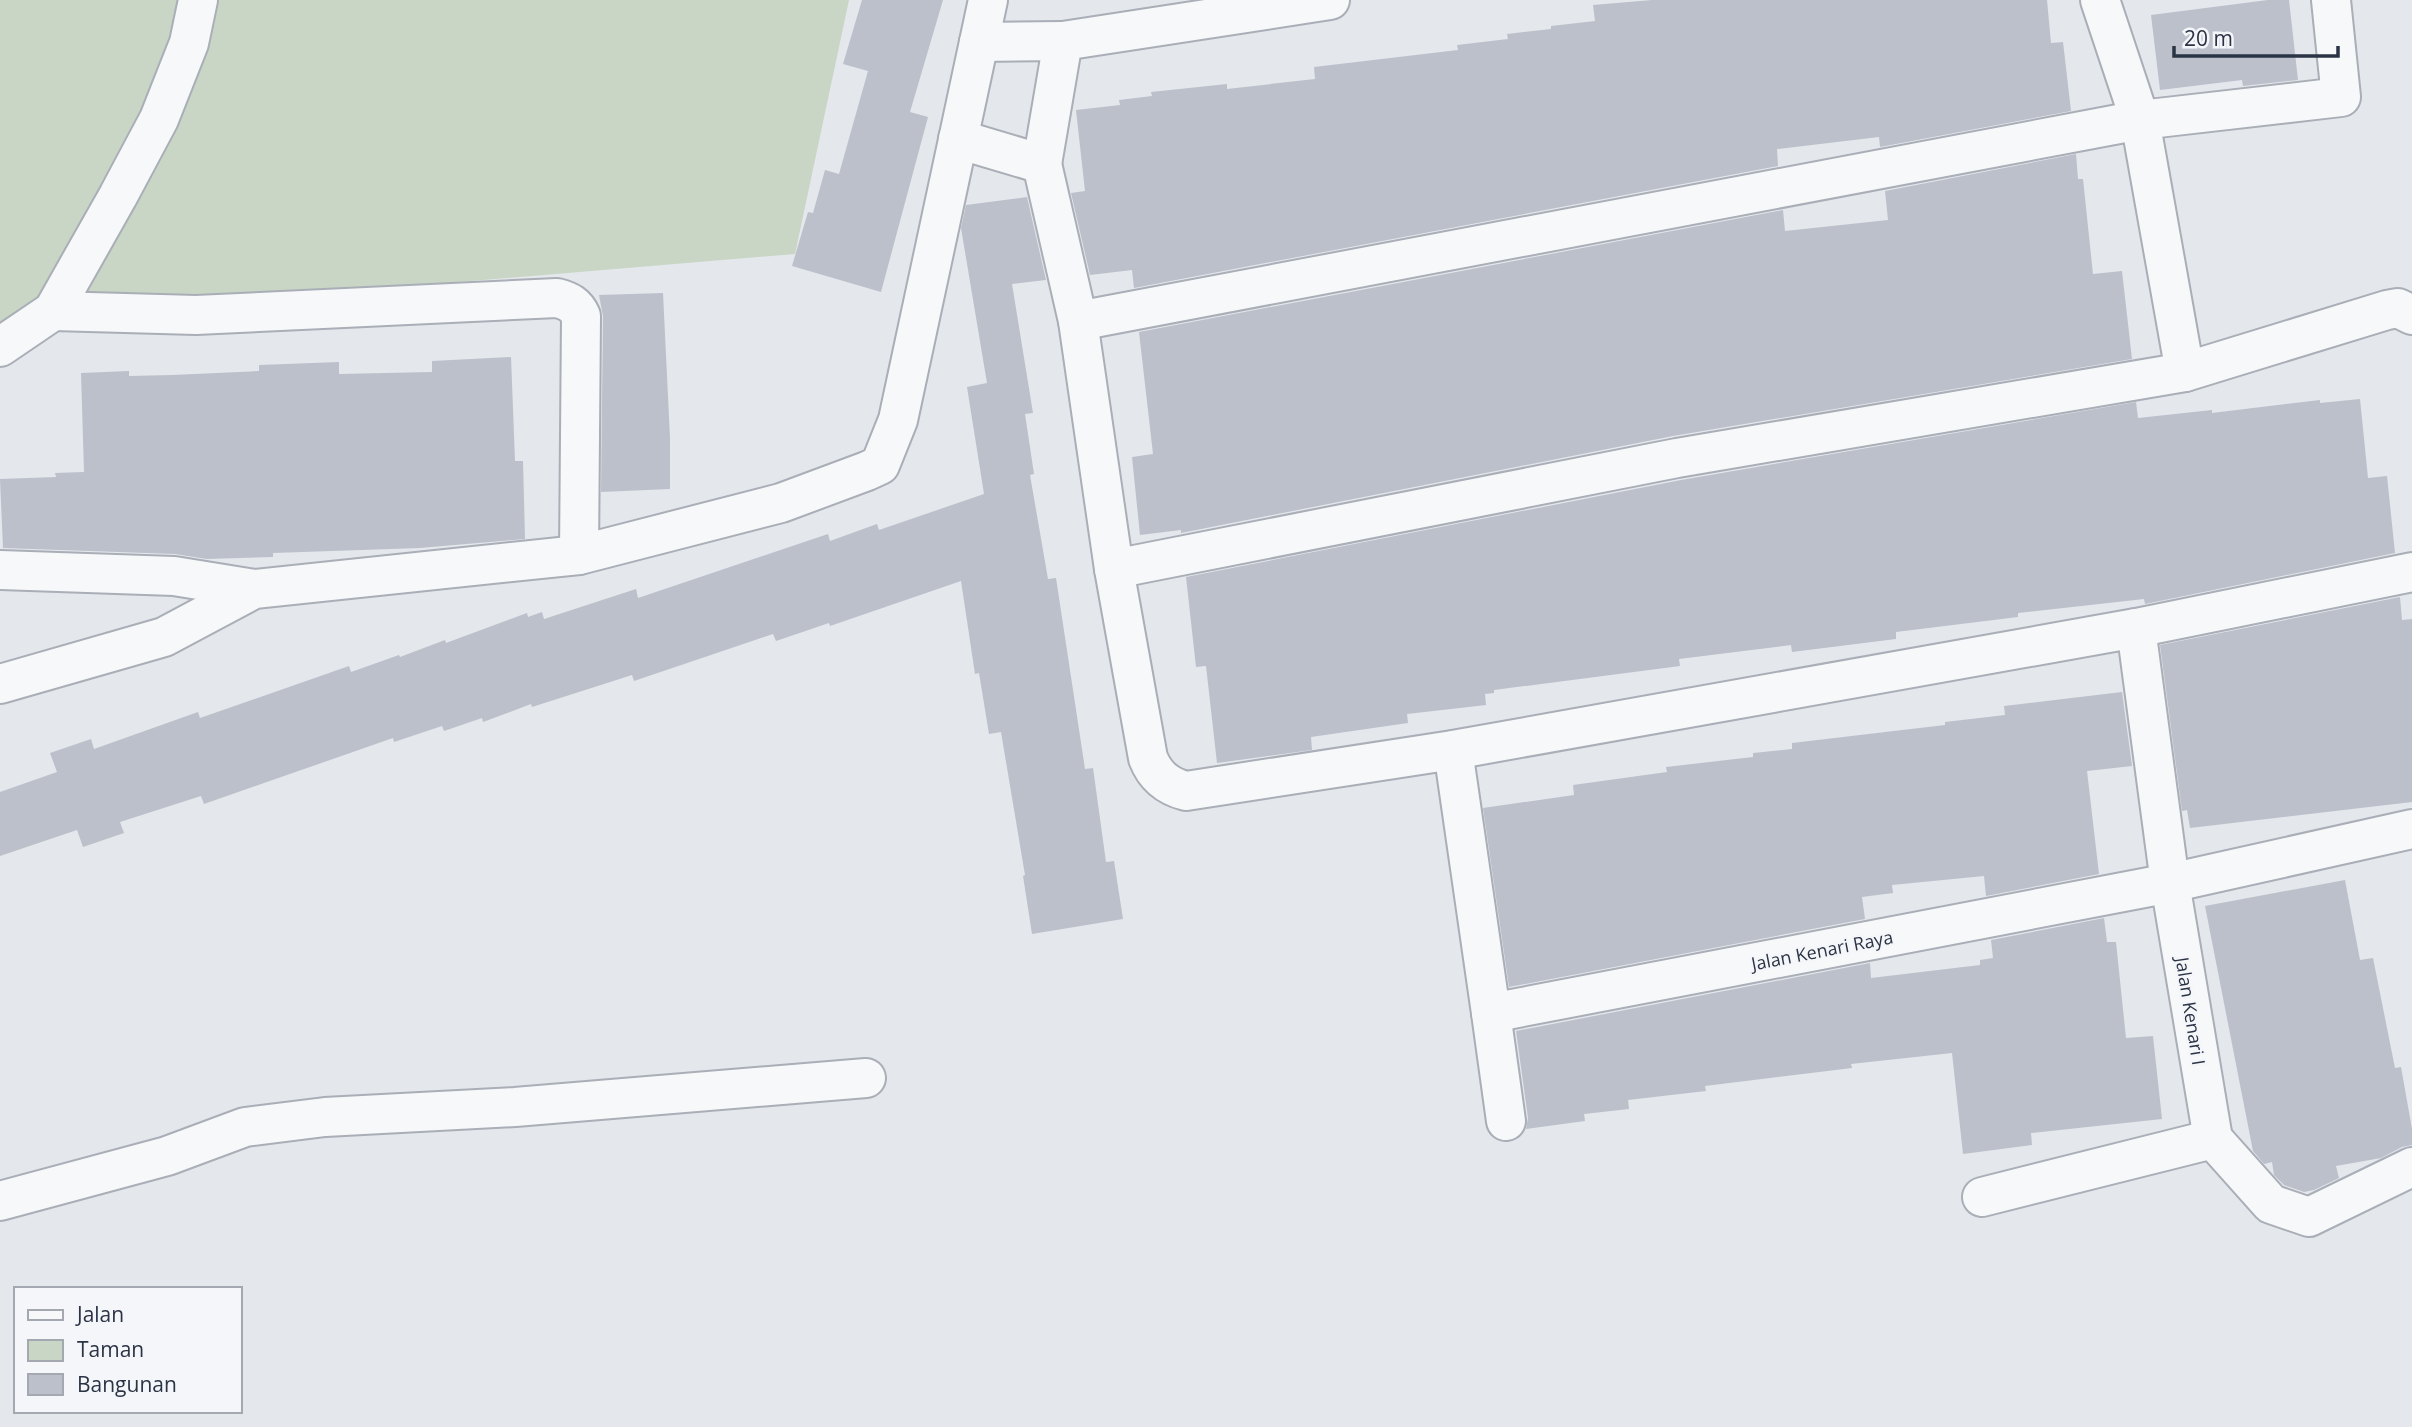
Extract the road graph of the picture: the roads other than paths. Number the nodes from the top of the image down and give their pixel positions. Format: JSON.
{"nodes":[{"id":1,"x":198,"y":0,"type":"edge"},
{"id":2,"x":988,"y":0,"type":"edge"},
{"id":3,"x":1330,"y":0,"type":"edge"},
{"id":4,"x":2100,"y":0,"type":"edge"},
{"id":5,"x":2330,"y":0,"type":"edge"},
{"id":6,"x":1063,"y":41,"type":"junction"},
{"id":7,"x":979,"y":42,"type":"junction"},
{"id":8,"x":2140,"y":120,"type":"junction"},
{"id":9,"x":958,"y":139,"type":"junction"},
{"id":10,"x":1042,"y":164,"type":"junction"},
{"id":11,"x":53,"y":310,"type":"junction"},
{"id":12,"x":2412,"y":315,"type":"edge"},
{"id":13,"x":1077,"y":321,"type":"junction"},
{"id":14,"x":0,"y":347,"type":"edge"},
{"id":15,"x":2185,"y":372,"type":"junction"},
{"id":16,"x":579,"y":555,"type":"junction"},
{"id":17,"x":1114,"y":569,"type":"junction"},
{"id":18,"x":0,"y":570,"type":"edge"},
{"id":19,"x":2412,"y":572,"type":"edge"},
{"id":20,"x":254,"y":589,"type":"junction"},
{"id":21,"x":2136,"y":628,"type":"junction"},
{"id":22,"x":0,"y":684,"type":"edge"},
{"id":23,"x":1452,"y":750,"type":"junction"},
{"id":24,"x":2412,"y":829,"type":"edge"},
{"id":25,"x":2170,"y":883,"type":"junction"},
{"id":26,"x":1491,"y":1013,"type":"junction"},
{"id":27,"x":866,"y":1078,"type":"dead end"},
{"id":28,"x":1506,"y":1121,"type":"dead end"},
{"id":29,"x":2213,"y":1139,"type":"junction"},
{"id":30,"x":2412,"y":1167,"type":"edge"},
{"id":31,"x":1982,"y":1196,"type":"dead end"},
{"id":32,"x":0,"y":1201,"type":"edge"}],
"edges":[{"from":1,"to":11,"type":"street"},
{"from":2,"to":7,"type":"street"},
{"from":3,"to":6,"type":"street"},
{"from":4,"to":8,"type":"street"},
{"from":5,"to":8,"type":"street"},
{"from":6,"to":7,"type":"street"},
{"from":6,"to":10,"type":"street"},
{"from":7,"to":9,"type":"street"},
{"from":8,"to":13,"type":"street"},
{"from":8,"to":15,"type":"street"},
{"from":9,"to":10,"type":"street"},
{"from":9,"to":16,"type":"street"},
{"from":10,"to":13,"type":"street"},
{"from":11,"to":14,"type":"street"},
{"from":11,"to":16,"type":"street"},
{"from":12,"to":15,"type":"street"},
{"from":13,"to":17,"type":"street"},
{"from":15,"to":17,"type":"street"},
{"from":16,"to":20,"type":"street"},
{"from":17,"to":23,"type":"street"},
{"from":18,"to":20,"type":"street"},
{"from":19,"to":21,"type":"street"},
{"from":20,"to":22,"type":"street"},
{"from":21,"to":23,"type":"street"},
{"from":21,"to":25,"type":"street","name":"Jalan Kenari I"},
{"from":23,"to":26,"type":"street"},
{"from":24,"to":25,"type":"street","name":"Jalan Kenari Raya"},
{"from":25,"to":26,"type":"street","name":"Jalan Kenari Raya"},
{"from":25,"to":29,"type":"street","name":"Jalan Kenari I"},
{"from":26,"to":28,"type":"street"},
{"from":27,"to":32,"type":"street"},
{"from":29,"to":30,"type":"street"},
{"from":29,"to":31,"type":"street"}]}
